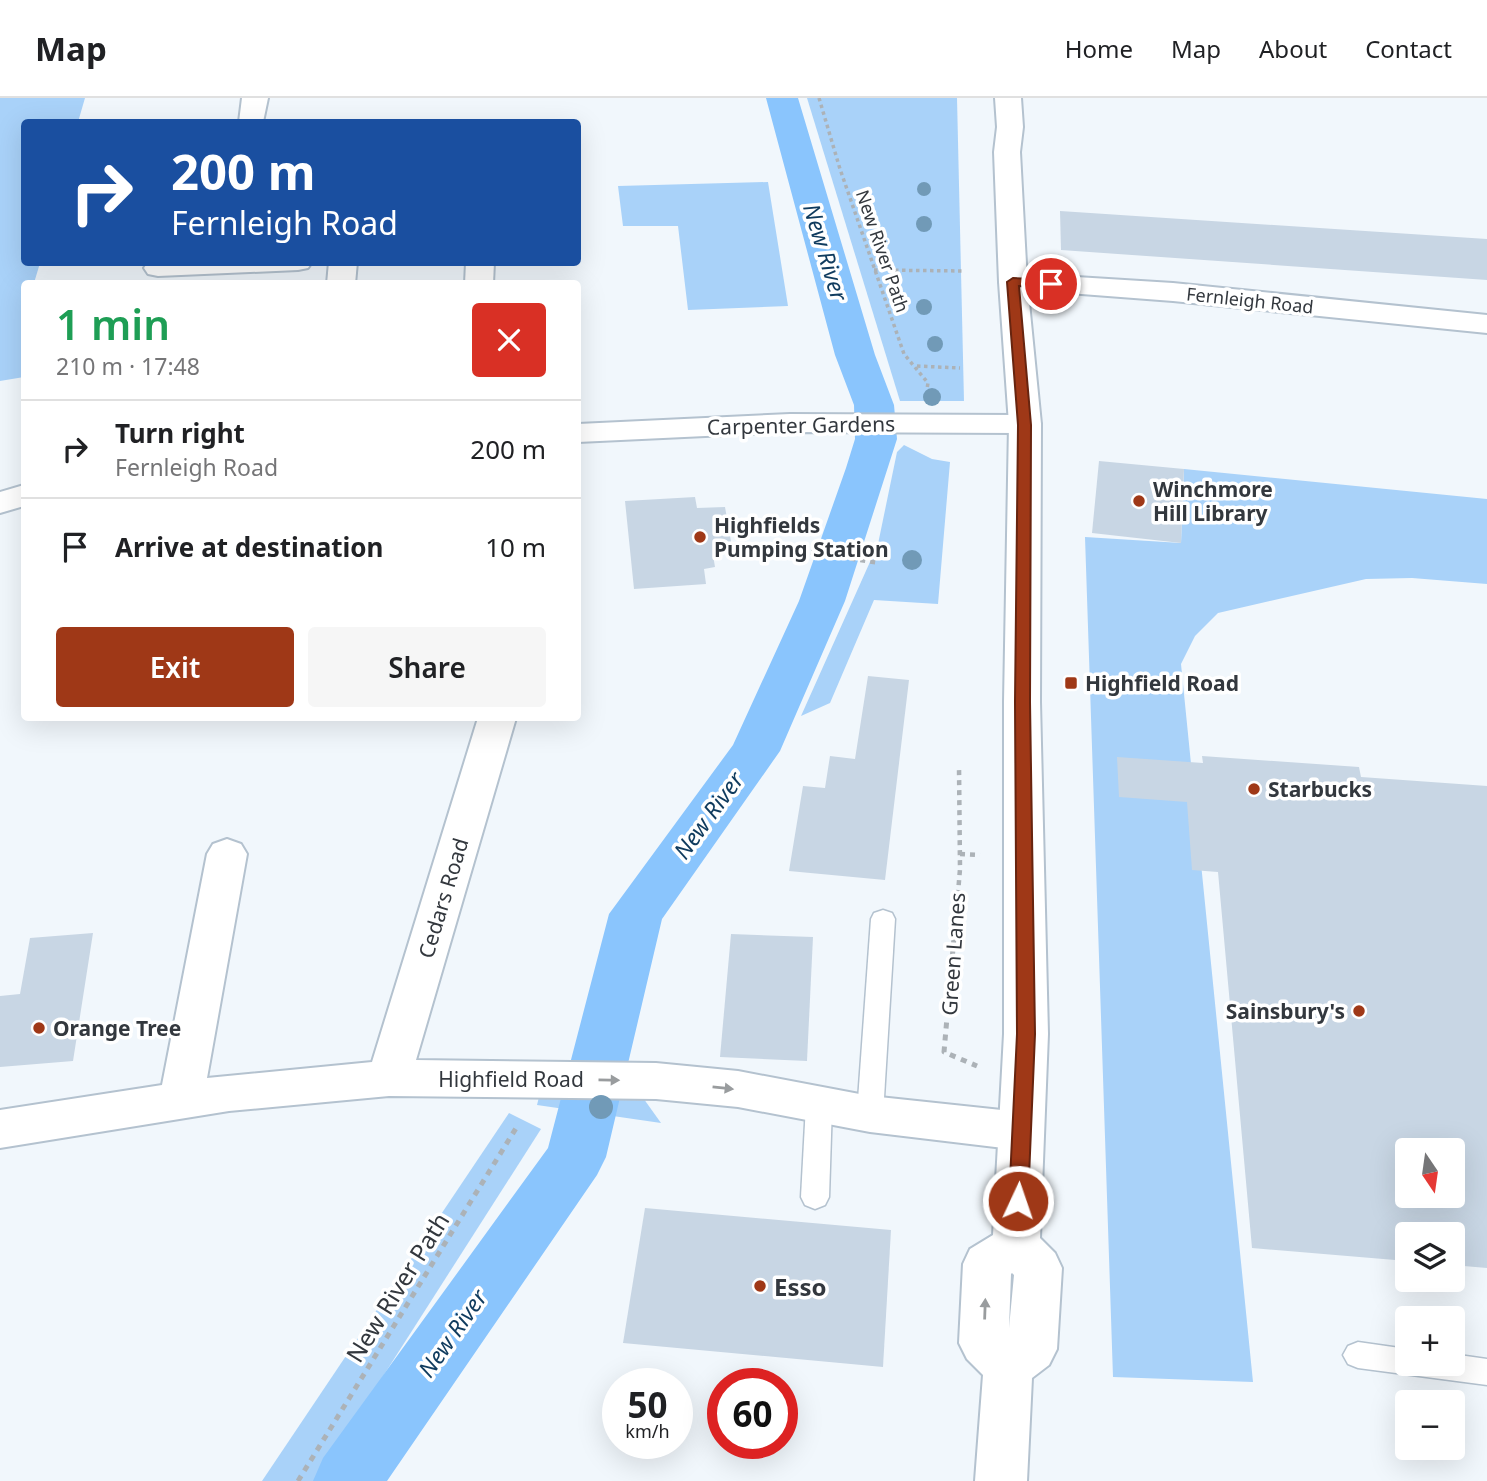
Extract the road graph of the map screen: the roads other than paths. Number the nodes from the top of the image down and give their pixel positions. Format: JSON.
{"nodes":[{"id":1,"x":255,"y":98,"type":"edge"},
{"id":2,"x":1008,"y":98,"type":"edge"},
{"id":3,"x":252,"y":119,"type":"edge"},
{"id":4,"x":205,"y":266,"type":"edge"},
{"id":5,"x":158,"y":268,"type":"dead end"},
{"id":6,"x":1013,"y":282,"type":"junction"},
{"id":7,"x":1487,"y":324,"type":"edge"},
{"id":8,"x":1025,"y":425,"type":"junction"},
{"id":9,"x":581,"y":433,"type":"edge"},
{"id":10,"x":21,"y":496,"type":"edge"},
{"id":11,"x":0,"y":503,"type":"edge"},
{"id":12,"x":496,"y":721,"type":"edge"},
{"id":13,"x":227,"y":854,"type":"dead end"},
{"id":14,"x":883,"y":919,"type":"dead end"},
{"id":15,"x":389,"y":1078,"type":"junction"},
{"id":16,"x":181,"y":1100,"type":"junction"},
{"id":17,"x":818,"y":1105,"type":"junction"},
{"id":18,"x":870,"y":1114,"type":"junction"},
{"id":19,"x":0,"y":1129,"type":"edge"},
{"id":20,"x":1021,"y":1131,"type":"junction"},
{"id":21,"x":815,"y":1197,"type":"dead end"},
{"id":22,"x":1358,"y":1355,"type":"dead end"},
{"id":23,"x":1395,"y":1360,"type":"edge"},
{"id":24,"x":1465,"y":1369,"type":"edge"},
{"id":25,"x":1487,"y":1372,"type":"edge"},
{"id":26,"x":1001,"y":1481,"type":"edge"}],
"edges":[{"from":1,"to":3,"type":"street"},
{"from":2,"to":6,"type":"street"},
{"from":4,"to":5,"type":"street"},
{"from":6,"to":7,"type":"street","name":"Fernleigh Road"},
{"from":6,"to":8,"type":"street"},
{"from":8,"to":9,"type":"street","name":"Carpenter Gardens"},
{"from":8,"to":20,"type":"street"},
{"from":10,"to":11,"type":"street"},
{"from":12,"to":15,"type":"street","name":"Cedars Road"},
{"from":13,"to":16,"type":"street"},
{"from":14,"to":18,"type":"lane"},
{"from":15,"to":16,"type":"street","name":"Highfield Road"},
{"from":15,"to":17,"type":"street","name":"Highfield Road","one_way":true},
{"from":16,"to":19,"type":"street","name":"Highfield Road"},
{"from":17,"to":18,"type":"street","name":"Highfield Road"},
{"from":17,"to":21,"type":"lane"},
{"from":18,"to":20,"type":"street","name":"Highfield Road"},
{"from":20,"to":26,"type":"street"},
{"from":22,"to":23,"type":"lane"},
{"from":24,"to":25,"type":"lane"}]}
